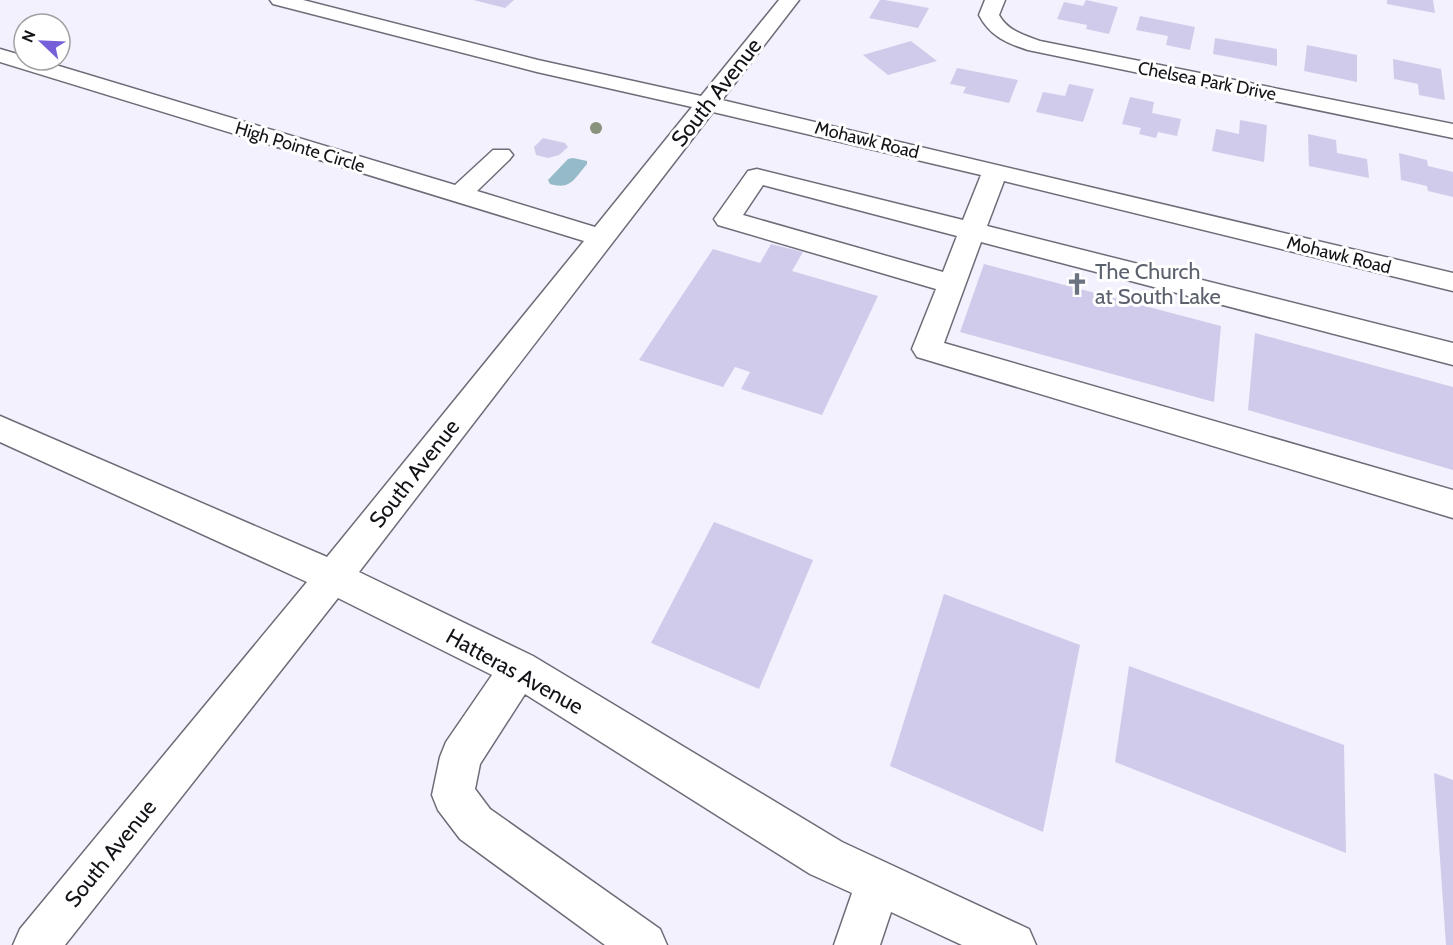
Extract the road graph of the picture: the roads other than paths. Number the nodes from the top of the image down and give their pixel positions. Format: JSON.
{"nodes":[{"id":1,"x":280,"y":0,"type":"edge"},
{"id":2,"x":789,"y":0,"type":"edge"},
{"id":3,"x":995,"y":0,"type":"edge"},
{"id":4,"x":0,"y":55,"type":"edge"},
{"id":5,"x":707,"y":102,"type":"junction"},
{"id":6,"x":1453,"y":131,"type":"edge"},
{"id":7,"x":501,"y":154,"type":"dead end"},
{"id":8,"x":994,"y":171,"type":"junction"},
{"id":9,"x":458,"y":195,"type":"junction"},
{"id":10,"x":973,"y":229,"type":"junction"},
{"id":11,"x":600,"y":237,"type":"junction"},
{"id":12,"x":1453,"y":282,"type":"edge"},
{"id":13,"x":952,"y":284,"type":"junction"},
{"id":14,"x":1453,"y":354,"type":"edge"},
{"id":15,"x":0,"y":428,"type":"edge"},
{"id":16,"x":1453,"y":504,"type":"edge"},
{"id":17,"x":333,"y":577,"type":"junction"},
{"id":18,"x":519,"y":669,"type":"junction"},
{"id":19,"x":879,"y":882,"type":"junction"},
{"id":20,"x":36,"y":945,"type":"edge"},
{"id":21,"x":644,"y":945,"type":"edge"},
{"id":22,"x":857,"y":945,"type":"edge"},
{"id":23,"x":1013,"y":945,"type":"edge"}],
"edges":[{"from":1,"to":5,"type":"street","name":"Mohawk Road"},
{"from":2,"to":5,"type":"street","name":"South Avenue"},
{"from":3,"to":6,"type":"street","name":"Chelsea Park Drive"},
{"from":4,"to":9,"type":"street","name":"High Pointe Circle"},
{"from":5,"to":8,"type":"street","name":"Mohawk Road"},
{"from":5,"to":11,"type":"street","name":"South Avenue"},
{"from":7,"to":9,"type":"street"},
{"from":8,"to":10,"type":"street"},
{"from":8,"to":12,"type":"street","name":"Mohawk Road"},
{"from":9,"to":11,"type":"street","name":"High Pointe Circle"},
{"from":10,"to":13,"type":"street"},
{"from":10,"to":13,"type":"street"},
{"from":10,"to":14,"type":"street"},
{"from":11,"to":17,"type":"street","name":"South Avenue"},
{"from":13,"to":16,"type":"street"},
{"from":15,"to":17,"type":"street","name":"Hatteras Avenue"},
{"from":17,"to":18,"type":"street","name":"Hatteras Avenue"},
{"from":17,"to":20,"type":"street","name":"South Avenue"},
{"from":18,"to":19,"type":"street","name":"Hatteras Avenue"},
{"from":18,"to":21,"type":"street"},
{"from":19,"to":22,"type":"street"},
{"from":19,"to":23,"type":"street","name":"Hatteras Avenue"}]}
